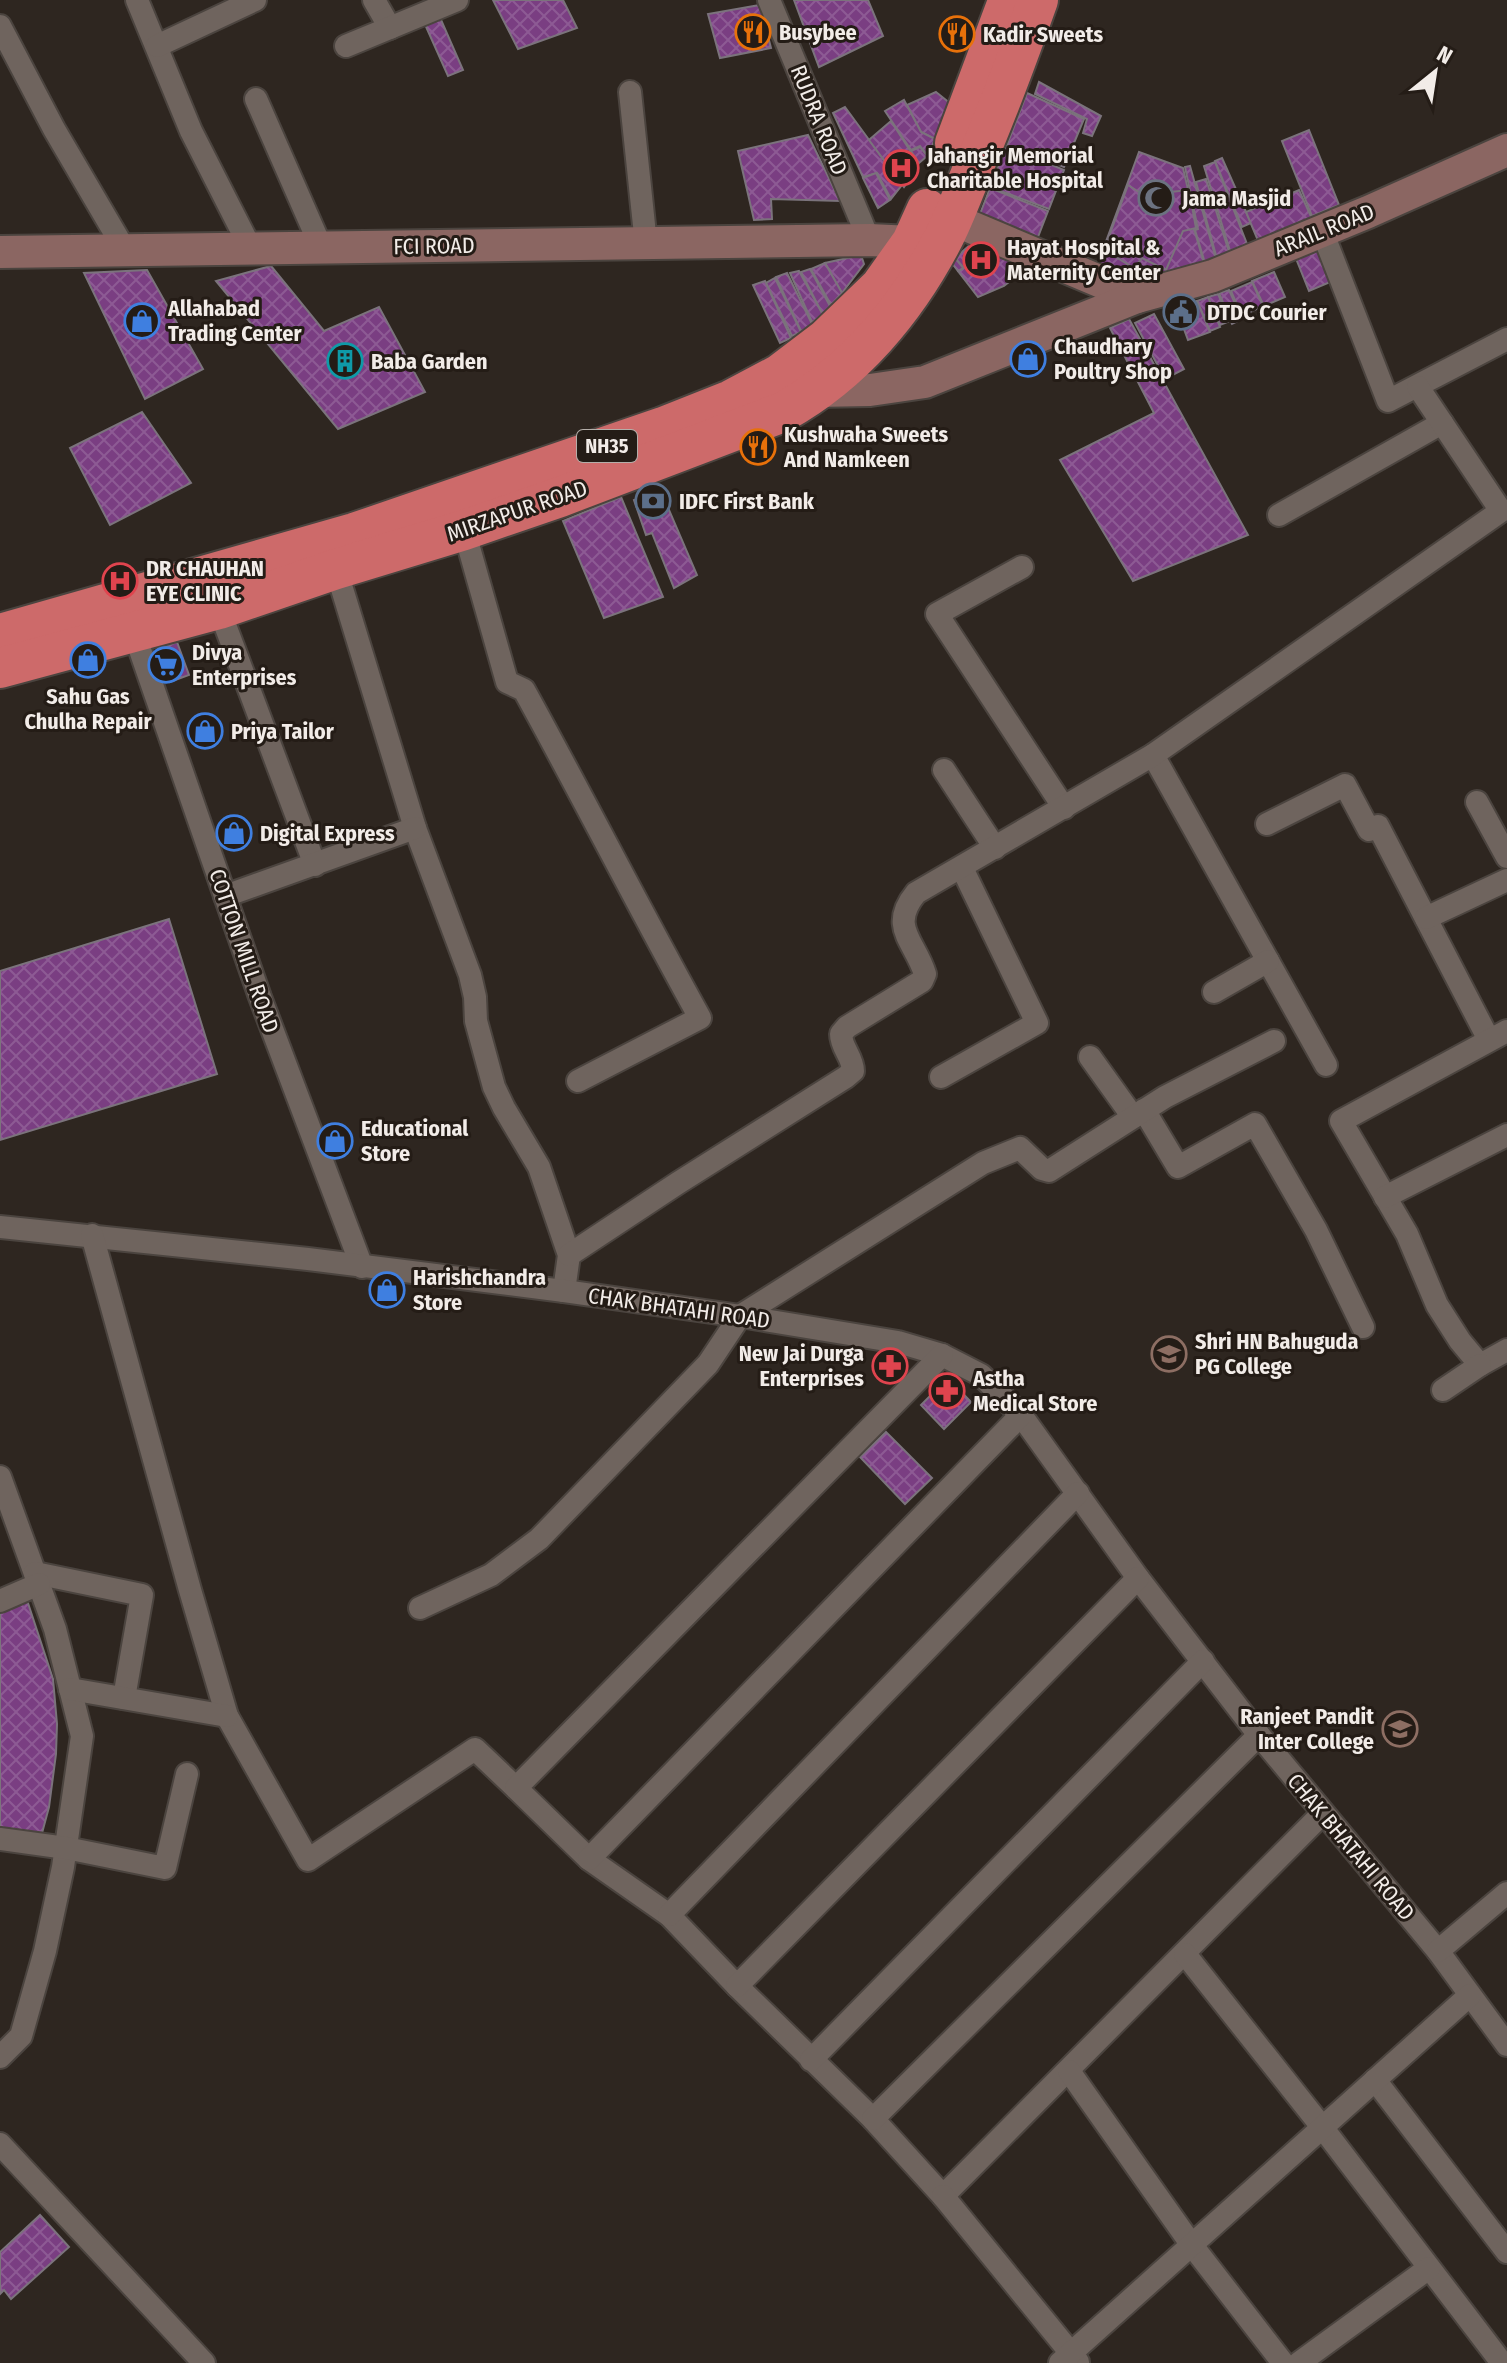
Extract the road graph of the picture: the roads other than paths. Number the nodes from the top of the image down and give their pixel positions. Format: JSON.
{"nodes":[{"id":1,"x":137,"y":0,"type":"edge"},
{"id":2,"x":255,"y":0,"type":"edge"},
{"id":3,"x":374,"y":0,"type":"edge"},
{"id":4,"x":457,"y":0,"type":"edge"},
{"id":5,"x":769,"y":0,"type":"edge"},
{"id":6,"x":1008,"y":0,"type":"edge"},
{"id":7,"x":1038,"y":0,"type":"edge"},
{"id":8,"x":0,"y":26,"type":"edge"},
{"id":9,"x":390,"y":28,"type":"junction"},
{"id":10,"x":157,"y":46,"type":"junction"},
{"id":11,"x":346,"y":46,"type":"dead end"},
{"id":12,"x":630,"y":92,"type":"dead end"},
{"id":13,"x":256,"y":99,"type":"dead end"},
{"id":14,"x":1507,"y":150,"type":"edge"},
{"id":15,"x":930,"y":224,"type":"junction"},
{"id":16,"x":1322,"y":231,"type":"junction"},
{"id":17,"x":869,"y":240,"type":"junction"},
{"id":18,"x":646,"y":244,"type":"junction"},
{"id":19,"x":321,"y":247,"type":"junction"},
{"id":20,"x":251,"y":249,"type":"junction"},
{"id":21,"x":0,"y":252,"type":"edge"},
{"id":22,"x":126,"y":252,"type":"junction"},
{"id":23,"x":1137,"y":297,"type":"junction"},
{"id":24,"x":1507,"y":339,"type":"edge"},
{"id":25,"x":1418,"y":387,"type":"junction"},
{"id":26,"x":814,"y":391,"type":"junction"},
{"id":27,"x":1442,"y":423,"type":"junction"},
{"id":28,"x":1502,"y":500,"type":"edge"},
{"id":29,"x":1279,"y":515,"type":"dead end"},
{"id":30,"x":464,"y":530,"type":"junction"},
{"id":31,"x":1022,"y":567,"type":"dead end"},
{"id":32,"x":336,"y":569,"type":"junction"},
{"id":33,"x":219,"y":609,"type":"junction"},
{"id":34,"x":128,"y":616,"type":"junction"},
{"id":35,"x":0,"y":634,"type":"edge"},
{"id":36,"x":0,"y":668,"type":"edge"},
{"id":37,"x":1153,"y":755,"type":"junction"},
{"id":38,"x":944,"y":770,"type":"dead end"},
{"id":39,"x":1477,"y":802,"type":"dead end"},
{"id":40,"x":1064,"y":808,"type":"junction"},
{"id":41,"x":1267,"y":824,"type":"dead end"},
{"id":42,"x":415,"y":828,"type":"junction"},
{"id":43,"x":995,"y":848,"type":"junction"},
{"id":44,"x":1507,"y":857,"type":"edge"},
{"id":45,"x":315,"y":865,"type":"junction"},
{"id":46,"x":962,"y":868,"type":"junction"},
{"id":47,"x":1507,"y":880,"type":"edge"},
{"id":48,"x":225,"y":896,"type":"junction"},
{"id":49,"x":1426,"y":918,"type":"junction"},
{"id":50,"x":1268,"y":961,"type":"junction"},
{"id":51,"x":1214,"y":992,"type":"dead end"},
{"id":52,"x":1498,"y":1035,"type":"edge"},
{"id":53,"x":1274,"y":1041,"type":"dead end"},
{"id":54,"x":1090,"y":1057,"type":"dead end"},
{"id":55,"x":1326,"y":1065,"type":"dead end"},
{"id":56,"x":941,"y":1077,"type":"dead end"},
{"id":57,"x":578,"y":1081,"type":"dead end"},
{"id":58,"x":1139,"y":1114,"type":"junction"},
{"id":59,"x":1507,"y":1135,"type":"edge"},
{"id":60,"x":1385,"y":1197,"type":"junction"},
{"id":61,"x":0,"y":1227,"type":"edge"},
{"id":62,"x":92,"y":1235,"type":"junction"},
{"id":63,"x":569,"y":1255,"type":"junction"},
{"id":64,"x":362,"y":1267,"type":"junction"},
{"id":65,"x":564,"y":1291,"type":"junction"},
{"id":66,"x":740,"y":1316,"type":"junction"},
{"id":67,"x":1363,"y":1327,"type":"dead end"},
{"id":68,"x":1507,"y":1350,"type":"edge"},
{"id":69,"x":942,"y":1355,"type":"junction"},
{"id":70,"x":1480,"y":1365,"type":"junction"},
{"id":71,"x":1443,"y":1390,"type":"dead end"},
{"id":72,"x":1021,"y":1415,"type":"junction"},
{"id":73,"x":0,"y":1477,"type":"edge"},
{"id":74,"x":1078,"y":1493,"type":"junction"},
{"id":75,"x":1138,"y":1578,"type":"junction"},
{"id":76,"x":37,"y":1579,"type":"junction"},
{"id":77,"x":0,"y":1601,"type":"edge"},
{"id":78,"x":420,"y":1608,"type":"dead end"},
{"id":79,"x":1203,"y":1661,"type":"junction"},
{"id":80,"x":70,"y":1689,"type":"junction"},
{"id":81,"x":124,"y":1698,"type":"junction"},
{"id":82,"x":227,"y":1716,"type":"junction"},
{"id":83,"x":1259,"y":1735,"type":"junction"},
{"id":84,"x":187,"y":1774,"type":"dead end"},
{"id":85,"x":516,"y":1788,"type":"junction"},
{"id":86,"x":1323,"y":1813,"type":"junction"},
{"id":87,"x":0,"y":1839,"type":"edge"},
{"id":88,"x":66,"y":1848,"type":"junction"},
{"id":89,"x":589,"y":1859,"type":"junction"},
{"id":90,"x":1507,"y":1893,"type":"edge"},
{"id":91,"x":669,"y":1915,"type":"junction"},
{"id":92,"x":1438,"y":1951,"type":"junction"},
{"id":93,"x":1185,"y":1954,"type":"junction"},
{"id":94,"x":737,"y":1986,"type":"junction"},
{"id":95,"x":1470,"y":1995,"type":"junction"},
{"id":96,"x":1507,"y":2045,"type":"edge"},
{"id":97,"x":0,"y":2057,"type":"edge"},
{"id":98,"x":811,"y":2060,"type":"junction"},
{"id":99,"x":1069,"y":2071,"type":"junction"},
{"id":100,"x":1375,"y":2080,"type":"junction"},
{"id":101,"x":873,"y":2119,"type":"junction"},
{"id":102,"x":1322,"y":2127,"type":"junction"},
{"id":103,"x":0,"y":2144,"type":"edge"},
{"id":104,"x":943,"y":2196,"type":"junction"},
{"id":105,"x":1191,"y":2244,"type":"junction"},
{"id":106,"x":1507,"y":2252,"type":"edge"},
{"id":107,"x":1429,"y":2268,"type":"junction"},
{"id":108,"x":1070,"y":2360,"type":"edge"},
{"id":109,"x":204,"y":2363,"type":"edge"},
{"id":110,"x":1283,"y":2363,"type":"edge"},
{"id":111,"x":1299,"y":2363,"type":"edge"},
{"id":112,"x":1502,"y":2363,"type":"edge"}],
"edges":[{"from":1,"to":10,"type":"street"},
{"from":2,"to":10,"type":"street"},
{"from":3,"to":9,"type":"street"},
{"from":4,"to":9,"type":"street"},
{"from":5,"to":17,"type":"street","name":"RUDRA ROAD"},
{"from":6,"to":15,"type":"highway","name":"MIRZAPUR ROAD","number":"NH35"},
{"from":7,"to":15,"type":"highway","name":"MIRZAPUR ROAD","number":"NH35"},
{"from":8,"to":22,"type":"street"},
{"from":9,"to":11,"type":"street"},
{"from":10,"to":20,"type":"street"},
{"from":12,"to":18,"type":"street"},
{"from":13,"to":19,"type":"street"},
{"from":14,"to":16,"type":"main road","name":"ARAIL ROAD"},
{"from":15,"to":17,"type":"main road","name":"FCI ROAD"},
{"from":15,"to":23,"type":"main road"},
{"from":15,"to":26,"type":"highway","name":"MIRZAPUR ROAD","number":"NH35"},
{"from":15,"to":34,"type":"highway","name":"MIRZAPUR ROAD","number":"NH35"},
{"from":16,"to":23,"type":"main road","name":"ARAIL ROAD"},
{"from":16,"to":25,"type":"street"},
{"from":17,"to":18,"type":"main road","name":"FCI ROAD"},
{"from":18,"to":19,"type":"main road","name":"FCI ROAD"},
{"from":19,"to":20,"type":"main road","name":"FCI ROAD"},
{"from":20,"to":22,"type":"main road","name":"FCI ROAD"},
{"from":21,"to":22,"type":"main road","name":"FCI ROAD"},
{"from":23,"to":26,"type":"main road","name":"ARAIL ROAD"},
{"from":24,"to":25,"type":"street"},
{"from":25,"to":27,"type":"street"},
{"from":26,"to":30,"type":"highway","name":"MIRZAPUR ROAD","number":"NH35"},
{"from":27,"to":28,"type":"street"},
{"from":27,"to":29,"type":"street"},
{"from":28,"to":37,"type":"street"},
{"from":30,"to":32,"type":"highway","name":"MIRZAPUR ROAD","number":"NH35"},
{"from":30,"to":57,"type":"street"},
{"from":31,"to":40,"type":"street"},
{"from":32,"to":33,"type":"highway","name":"MIRZAPUR ROAD","number":"NH35"},
{"from":32,"to":42,"type":"street"},
{"from":33,"to":34,"type":"highway","name":"MIRZAPUR ROAD","number":"NH35"},
{"from":33,"to":45,"type":"street"},
{"from":34,"to":35,"type":"highway","name":"MIRZAPUR ROAD","number":"NH35"},
{"from":34,"to":36,"type":"highway","name":"MIRZAPUR ROAD","number":"NH35"},
{"from":34,"to":48,"type":"street","name":"COTTON MILL ROAD"},
{"from":37,"to":40,"type":"street"},
{"from":37,"to":50,"type":"street"},
{"from":38,"to":43,"type":"street"},
{"from":39,"to":44,"type":"street"},
{"from":40,"to":43,"type":"street"},
{"from":41,"to":49,"type":"street"},
{"from":42,"to":45,"type":"street"},
{"from":42,"to":63,"type":"street"},
{"from":43,"to":46,"type":"street"},
{"from":45,"to":48,"type":"street"},
{"from":46,"to":56,"type":"street"},
{"from":46,"to":63,"type":"street"},
{"from":47,"to":49,"type":"street"},
{"from":48,"to":64,"type":"street","name":"COTTON MILL ROAD"},
{"from":49,"to":52,"type":"street"},
{"from":50,"to":51,"type":"street"},
{"from":50,"to":55,"type":"street"},
{"from":52,"to":60,"type":"street"},
{"from":53,"to":58,"type":"street"},
{"from":54,"to":58,"type":"street"},
{"from":58,"to":66,"type":"street"},
{"from":58,"to":67,"type":"street"},
{"from":59,"to":60,"type":"street"},
{"from":60,"to":70,"type":"street"},
{"from":61,"to":62,"type":"street","name":"CHAK BHATAHI ROAD"},
{"from":62,"to":64,"type":"street","name":"CHAK BHATAHI ROAD"},
{"from":62,"to":82,"type":"street"},
{"from":63,"to":65,"type":"street"},
{"from":64,"to":65,"type":"street","name":"CHAK BHATAHI ROAD"},
{"from":65,"to":66,"type":"street","name":"CHAK BHATAHI ROAD"},
{"from":66,"to":69,"type":"street","name":"CHAK BHATAHI ROAD"},
{"from":66,"to":78,"type":"street"},
{"from":68,"to":70,"type":"street"},
{"from":69,"to":72,"type":"street","name":"CHAK BHATAHI ROAD"},
{"from":69,"to":85,"type":"street"},
{"from":70,"to":71,"type":"street"},
{"from":72,"to":74,"type":"street","name":"CHAK BHATAHI ROAD"},
{"from":72,"to":89,"type":"street"},
{"from":73,"to":76,"type":"street"},
{"from":74,"to":75,"type":"street","name":"CHAK BHATAHI ROAD"},
{"from":74,"to":91,"type":"street"},
{"from":75,"to":79,"type":"street","name":"CHAK BHATAHI ROAD"},
{"from":75,"to":94,"type":"street"},
{"from":76,"to":77,"type":"street"},
{"from":76,"to":80,"type":"street"},
{"from":76,"to":81,"type":"street"},
{"from":79,"to":83,"type":"street","name":"CHAK BHATAHI ROAD"},
{"from":79,"to":98,"type":"street"},
{"from":80,"to":81,"type":"street"},
{"from":80,"to":88,"type":"street"},
{"from":81,"to":82,"type":"street"},
{"from":82,"to":85,"type":"street"},
{"from":83,"to":86,"type":"street","name":"CHAK BHATAHI ROAD"},
{"from":83,"to":101,"type":"street"},
{"from":84,"to":88,"type":"street"},
{"from":85,"to":89,"type":"street"},
{"from":86,"to":92,"type":"street","name":"CHAK BHATAHI ROAD"},
{"from":86,"to":93,"type":"street"},
{"from":87,"to":88,"type":"street"},
{"from":88,"to":97,"type":"street"},
{"from":89,"to":91,"type":"street"},
{"from":90,"to":92,"type":"street"},
{"from":91,"to":94,"type":"street"},
{"from":92,"to":95,"type":"street","name":"CHAK BHATAHI ROAD"},
{"from":93,"to":99,"type":"street"},
{"from":93,"to":102,"type":"street"},
{"from":94,"to":98,"type":"street"},
{"from":95,"to":96,"type":"street","name":"CHAK BHATAHI ROAD"},
{"from":95,"to":100,"type":"street"},
{"from":98,"to":101,"type":"street"},
{"from":99,"to":104,"type":"street"},
{"from":99,"to":105,"type":"street"},
{"from":100,"to":102,"type":"street"},
{"from":100,"to":106,"type":"street"},
{"from":101,"to":104,"type":"street"},
{"from":102,"to":105,"type":"street"},
{"from":102,"to":107,"type":"street"},
{"from":103,"to":109,"type":"street"},
{"from":104,"to":108,"type":"street"},
{"from":105,"to":108,"type":"street"},
{"from":105,"to":110,"type":"street"},
{"from":107,"to":111,"type":"street"},
{"from":107,"to":112,"type":"street"}]}
